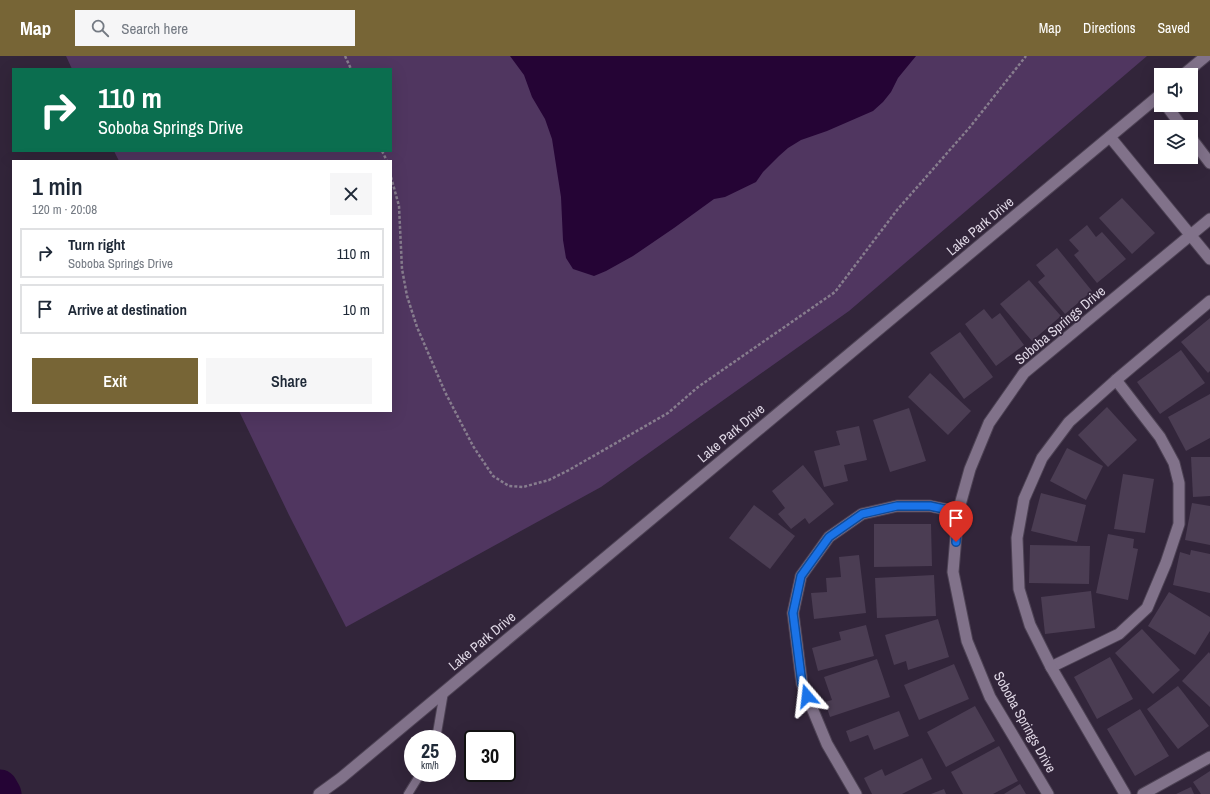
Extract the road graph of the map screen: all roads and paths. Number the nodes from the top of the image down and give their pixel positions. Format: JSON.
{"nodes":[{"id":1,"x":345,"y":56,"type":"edge"},
{"id":2,"x":1026,"y":56,"type":"edge"},
{"id":3,"x":1206,"y":56,"type":"edge"},
{"id":4,"x":351,"y":68,"type":"edge"},
{"id":5,"x":1191,"y":68,"type":"edge"},
{"id":6,"x":1154,"y":101,"type":"edge"},
{"id":7,"x":1110,"y":137,"type":"junction"},
{"id":8,"x":1198,"y":147,"type":"edge"},
{"id":9,"x":1210,"y":163,"type":"edge"},
{"id":10,"x":392,"y":181,"type":"edge"},
{"id":11,"x":1210,"y":218,"type":"edge"},
{"id":12,"x":1190,"y":235,"type":"junction"},
{"id":13,"x":1210,"y":259,"type":"edge"},
{"id":14,"x":1210,"y":302,"type":"edge"},
{"id":15,"x":1116,"y":380,"type":"junction"},
{"id":16,"x":958,"y":512,"type":"junction"},
{"id":17,"x":1051,"y":667,"type":"junction"},
{"id":18,"x":444,"y":692,"type":"junction"},
{"id":19,"x":438,"y":730,"type":"edge"},
{"id":20,"x":1210,"y":757,"type":"edge"},
{"id":21,"x":415,"y":782,"type":"edge"},
{"id":22,"x":319,"y":794,"type":"edge"},
{"id":23,"x":408,"y":794,"type":"edge"},
{"id":24,"x":856,"y":794,"type":"edge"},
{"id":25,"x":1048,"y":794,"type":"edge"},
{"id":26,"x":1125,"y":794,"type":"edge"},
{"id":27,"x":1143,"y":794,"type":"edge"}],
"edges":[{"from":1,"to":4,"type":"path"},
{"from":2,"to":10,"type":"path"},
{"from":3,"to":5,"type":"street"},
{"from":6,"to":7,"type":"street","name":"Lake Park Drive"},
{"from":7,"to":12,"type":"street"},
{"from":7,"to":18,"type":"street","name":"Lake Park Drive"},
{"from":8,"to":9,"type":"street"},
{"from":11,"to":12,"type":"street","name":"Soboba Springs Drive"},
{"from":12,"to":13,"type":"street"},
{"from":12,"to":16,"type":"street","name":"Soboba Springs Drive"},
{"from":14,"to":15,"type":"street"},
{"from":15,"to":17,"type":"street"},
{"from":15,"to":17,"type":"street"},
{"from":16,"to":24,"type":"street"},
{"from":16,"to":25,"type":"street","name":"Soboba Springs Drive"},
{"from":17,"to":26,"type":"street"},
{"from":18,"to":19,"type":"lane"},
{"from":18,"to":22,"type":"street","name":"Lake Park Drive"},
{"from":20,"to":27,"type":"street"},
{"from":21,"to":23,"type":"lane"}]}
